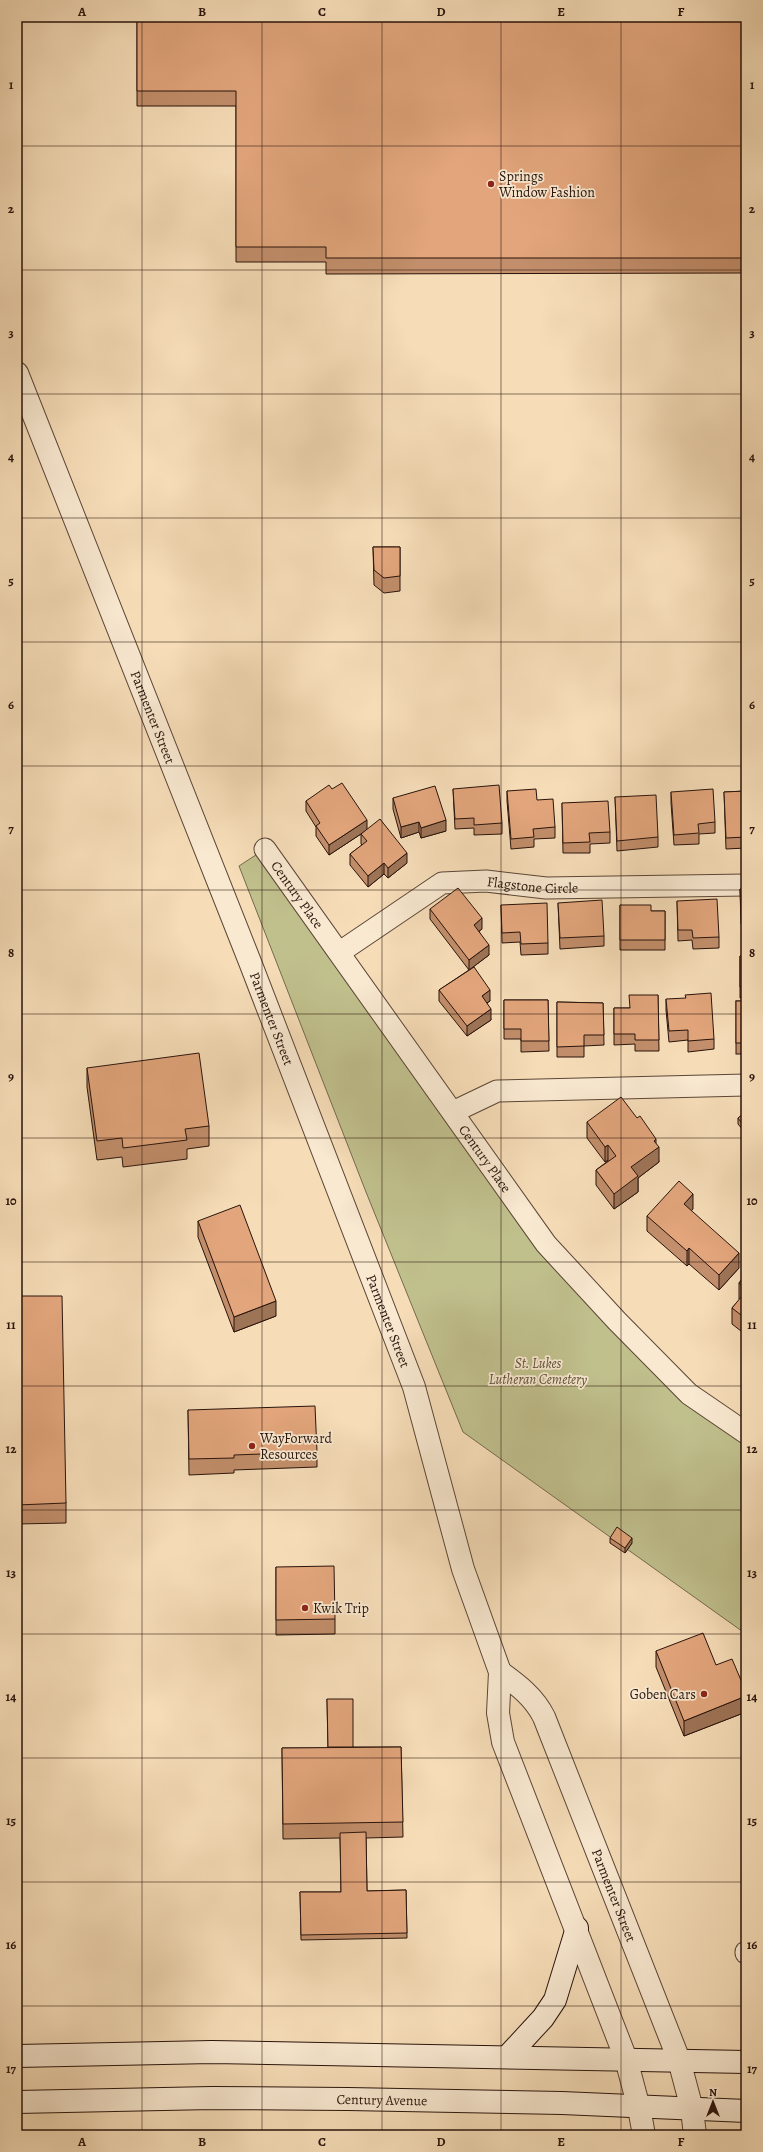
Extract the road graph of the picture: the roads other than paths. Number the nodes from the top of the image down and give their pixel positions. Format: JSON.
{"nodes":[{"id":1,"x":17,"y":373,"type":"edge"},
{"id":2,"x":265,"y":849,"type":"dead end"},
{"id":3,"x":746,"y":885,"type":"edge"},
{"id":4,"x":340,"y":952,"type":"junction"},
{"id":5,"x":746,"y":1085,"type":"edge"},
{"id":6,"x":453,"y":1112,"type":"junction"},
{"id":7,"x":746,"y":1433,"type":"edge"},
{"id":8,"x":500,"y":1672,"type":"junction"},
{"id":9,"x":577,"y":1928,"type":"junction"},
{"id":10,"x":17,"y":2056,"type":"edge"},
{"id":11,"x":507,"y":2057,"type":"junction"},
{"id":12,"x":626,"y":2059,"type":"junction"},
{"id":13,"x":679,"y":2060,"type":"junction"},
{"id":14,"x":746,"y":2062,"type":"edge"},
{"id":15,"x":17,"y":2102,"type":"edge"},
{"id":16,"x":639,"y":2108,"type":"junction"},
{"id":17,"x":692,"y":2109,"type":"junction"},
{"id":18,"x":746,"y":2111,"type":"edge"},
{"id":19,"x":644,"y":2135,"type":"edge"},
{"id":20,"x":695,"y":2135,"type":"edge"}],
"edges":[{"from":1,"to":8,"type":"street","name":"Parmenter Street"},
{"from":2,"to":4,"type":"street","name":"Century Place"},
{"from":3,"to":4,"type":"street","name":"Flagstone Circle"},
{"from":4,"to":6,"type":"street","name":"Century Place"},
{"from":5,"to":6,"type":"street"},
{"from":6,"to":7,"type":"street","name":"Century Place"},
{"from":8,"to":9,"type":"street","name":"Parmenter Street"},
{"from":8,"to":13,"type":"street","name":"Parmenter Street"},
{"from":9,"to":11,"type":"street"},
{"from":9,"to":12,"type":"street","name":"Parmenter Street"},
{"from":10,"to":11,"type":"street"},
{"from":11,"to":12,"type":"street"},
{"from":12,"to":13,"type":"street"},
{"from":12,"to":16,"type":"street","name":"Parmenter Street"},
{"from":13,"to":14,"type":"street"},
{"from":13,"to":17,"type":"street","name":"Parmenter Street"},
{"from":15,"to":16,"type":"street","name":"Century Avenue"},
{"from":16,"to":17,"type":"street","name":"Century Avenue"},
{"from":16,"to":19,"type":"street","name":"Parmenter Street"},
{"from":17,"to":18,"type":"street","name":"Century Avenue"},
{"from":17,"to":20,"type":"street","name":"Parmenter Street"}]}
